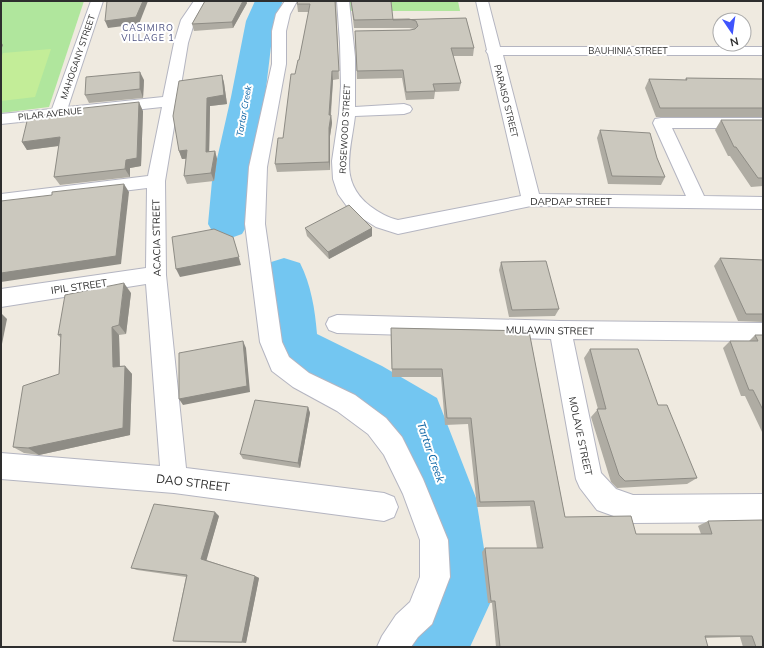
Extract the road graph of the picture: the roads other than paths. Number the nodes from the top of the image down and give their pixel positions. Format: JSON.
{"nodes":[{"id":1,"x":97,"y":1,"type":"edge"},
{"id":2,"x":200,"y":1,"type":"edge"},
{"id":3,"x":291,"y":1,"type":"edge"},
{"id":4,"x":343,"y":1,"type":"edge"},
{"id":5,"x":482,"y":1,"type":"edge"},
{"id":6,"x":763,"y":51,"type":"edge"},
{"id":7,"x":493,"y":52,"type":"junction"},
{"id":8,"x":170,"y":101,"type":"junction"},
{"id":9,"x":404,"y":109,"type":"dead end"},
{"id":10,"x":347,"y":112,"type":"junction"},
{"id":11,"x":58,"y":113,"type":"junction"},
{"id":12,"x":1,"y":119,"type":"edge"},
{"id":13,"x":763,"y":123,"type":"edge"},
{"id":14,"x":156,"y":181,"type":"junction"},
{"id":15,"x":1,"y":200,"type":"edge"},
{"id":16,"x":531,"y":200,"type":"junction"},
{"id":17,"x":698,"y":202,"type":"junction"},
{"id":18,"x":763,"y":203,"type":"edge"},
{"id":19,"x":398,"y":227,"type":"joint"},
{"id":20,"x":156,"y":275,"type":"junction"},
{"id":21,"x":1,"y":298,"type":"edge"},
{"id":22,"x":337,"y":324,"type":"dead end"},
{"id":23,"x":560,"y":330,"type":"junction"},
{"id":24,"x":763,"y":332,"type":"edge"},
{"id":25,"x":1,"y":466,"type":"edge"},
{"id":26,"x":174,"y":480,"type":"junction"},
{"id":27,"x":384,"y":507,"type":"dead end"},
{"id":28,"x":763,"y":508,"type":"edge"},
{"id":29,"x":393,"y":647,"type":"edge"}],
"edges":[{"from":1,"to":11,"type":"street","name":"MAHOGANY STREET"},
{"from":2,"to":8,"type":"street","name":"ACACIA STREET"},
{"from":3,"to":29,"type":"street"},
{"from":4,"to":10,"type":"street","name":"ROSEWOOD STREET"},
{"from":5,"to":7,"type":"street","name":"PARAISO STREET"},
{"from":6,"to":7,"type":"street","name":"BAUHINIA STREET"},
{"from":7,"to":16,"type":"street","name":"PARAISO STREET"},
{"from":8,"to":11,"type":"street","name":"PILAR AVENUE"},
{"from":8,"to":14,"type":"street","name":"ACACIA STREET"},
{"from":9,"to":10,"type":"street"},
{"from":10,"to":19,"type":"street","name":"ROSEWOOD STREET"},
{"from":11,"to":12,"type":"street","name":"PILAR AVENUE"},
{"from":13,"to":17,"type":"street"},
{"from":14,"to":15,"type":"street"},
{"from":14,"to":20,"type":"street","name":"ACACIA STREET"},
{"from":16,"to":17,"type":"street","name":"DAPDAP STREET"},
{"from":16,"to":19,"type":"street","name":"DAPDAP STREET"},
{"from":17,"to":18,"type":"street","name":"DAPDAP STREET"},
{"from":20,"to":21,"type":"street","name":"IPIL STREET"},
{"from":20,"to":26,"type":"street","name":"ACACIA STREET"},
{"from":22,"to":23,"type":"street","name":"MULAWIN STREET"},
{"from":23,"to":24,"type":"street","name":"MULAWIN STREET"},
{"from":23,"to":28,"type":"street","name":"MOLAVE STREET"},
{"from":25,"to":26,"type":"street","name":"DAO STREET"},
{"from":26,"to":27,"type":"street","name":"DAO STREET"}]}
